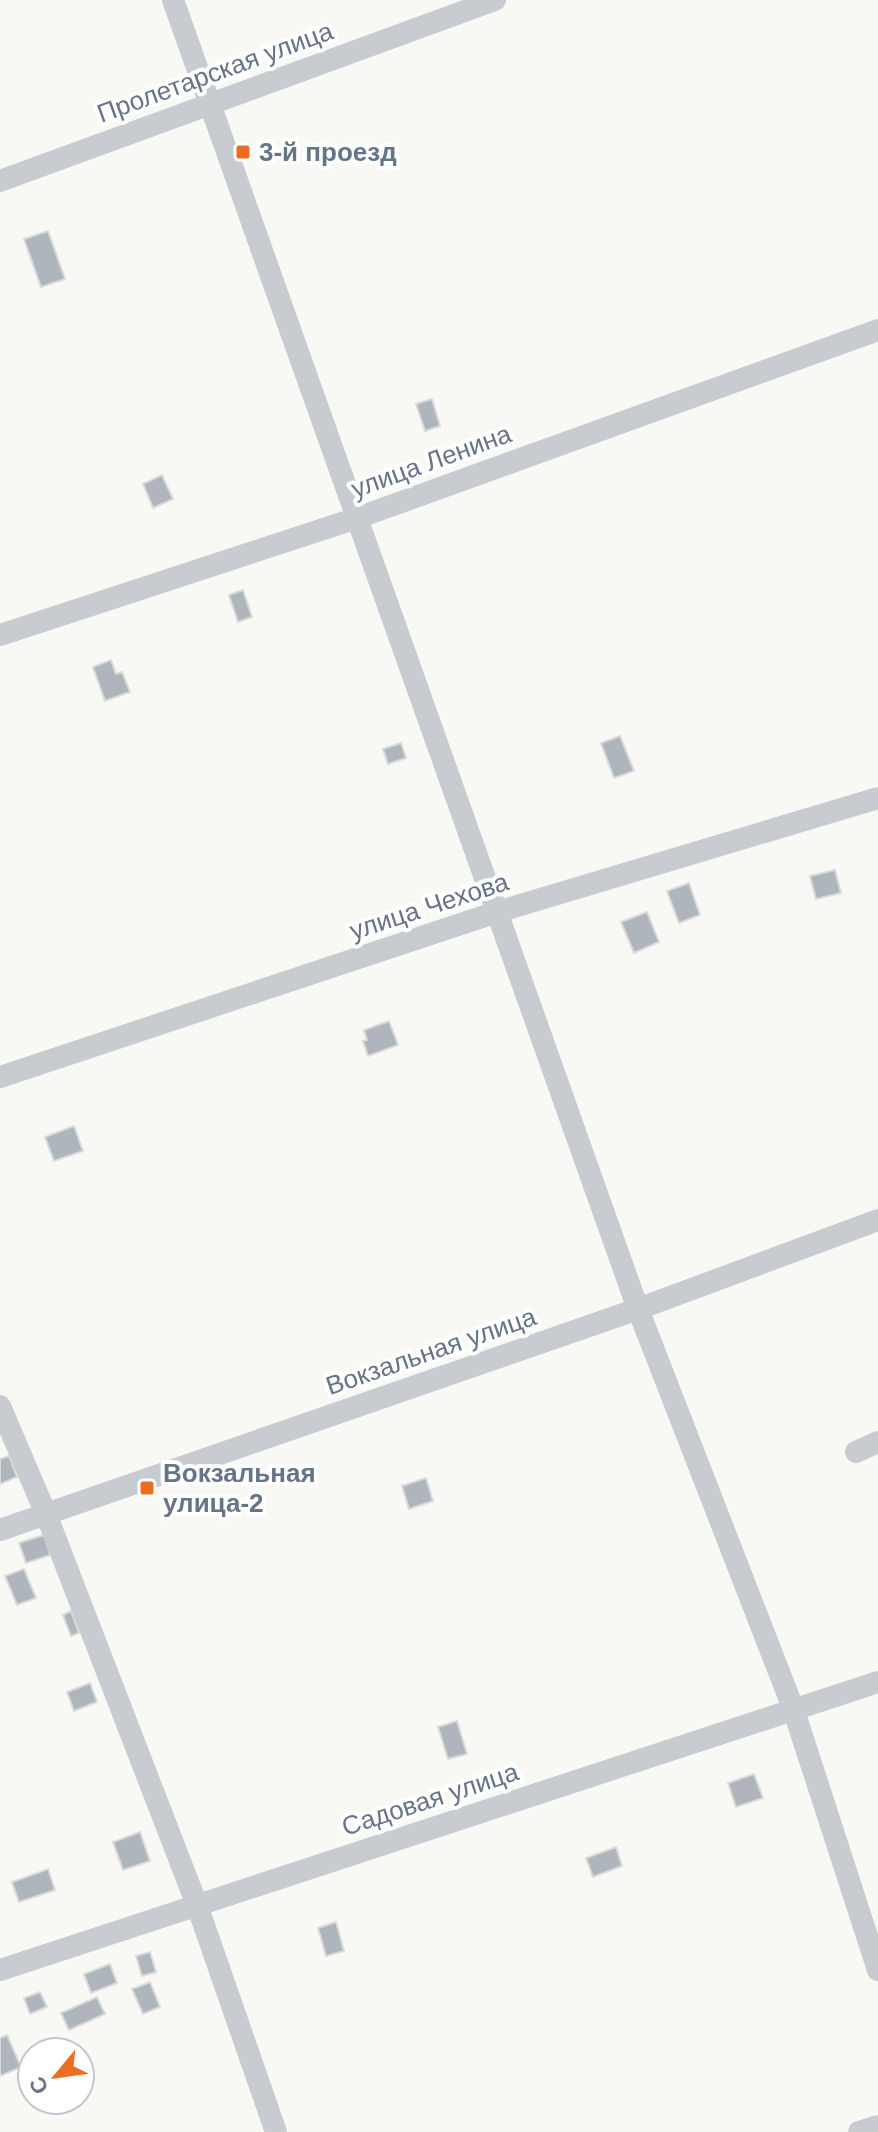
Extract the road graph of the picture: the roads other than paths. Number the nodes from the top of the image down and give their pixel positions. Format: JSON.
{"nodes":[{"id":1,"x":173,"y":0,"type":"edge"},
{"id":2,"x":495,"y":0,"type":"edge"},
{"id":3,"x":209,"y":104,"type":"junction"},
{"id":4,"x":0,"y":181,"type":"edge"},
{"id":5,"x":878,"y":330,"type":"edge"},
{"id":6,"x":357,"y":518,"type":"junction"},
{"id":7,"x":0,"y":635,"type":"edge"},
{"id":8,"x":878,"y":798,"type":"edge"},
{"id":9,"x":497,"y":912,"type":"junction"},
{"id":10,"x":0,"y":1077,"type":"edge"},
{"id":11,"x":878,"y":1220,"type":"edge"},
{"id":12,"x":638,"y":1309,"type":"junction"},
{"id":13,"x":0,"y":1406,"type":"edge"},
{"id":14,"x":878,"y":1442,"type":"edge"},
{"id":15,"x":856,"y":1452,"type":"dead end"},
{"id":16,"x":46,"y":1514,"type":"junction"},
{"id":17,"x":0,"y":1530,"type":"edge"},
{"id":18,"x":878,"y":1682,"type":"edge"},
{"id":19,"x":793,"y":1708,"type":"junction"},
{"id":20,"x":197,"y":1905,"type":"junction"},
{"id":21,"x":0,"y":1970,"type":"edge"},
{"id":22,"x":878,"y":1970,"type":"edge"},
{"id":23,"x":878,"y":2126,"type":"edge"},
{"id":24,"x":276,"y":2132,"type":"edge"},
{"id":25,"x":859,"y":2132,"type":"edge"}],
"edges":[{"from":1,"to":3,"type":"street"},
{"from":2,"to":3,"type":"street","name":"Пролетарская улица"},
{"from":3,"to":4,"type":"street","name":"Пролетарская улица"},
{"from":3,"to":6,"type":"street"},
{"from":5,"to":6,"type":"street","name":"улица Ленина"},
{"from":6,"to":7,"type":"street","name":"улица Ленина"},
{"from":6,"to":9,"type":"street"},
{"from":8,"to":9,"type":"street","name":"улица Чехова"},
{"from":9,"to":10,"type":"street","name":"улица Чехова"},
{"from":9,"to":12,"type":"street"},
{"from":11,"to":12,"type":"street","name":"Вокзальная улица"},
{"from":12,"to":16,"type":"street","name":"Вокзальная улица"},
{"from":12,"to":19,"type":"street"},
{"from":13,"to":16,"type":"street"},
{"from":14,"to":15,"type":"street"},
{"from":16,"to":17,"type":"street","name":"Вокзальная улица"},
{"from":16,"to":20,"type":"street"},
{"from":18,"to":19,"type":"street","name":"Садовая улица"},
{"from":19,"to":20,"type":"street","name":"Садовая улица"},
{"from":19,"to":22,"type":"street"},
{"from":20,"to":21,"type":"street","name":"Садовая улица"},
{"from":20,"to":24,"type":"street"},
{"from":23,"to":25,"type":"street"}]}
